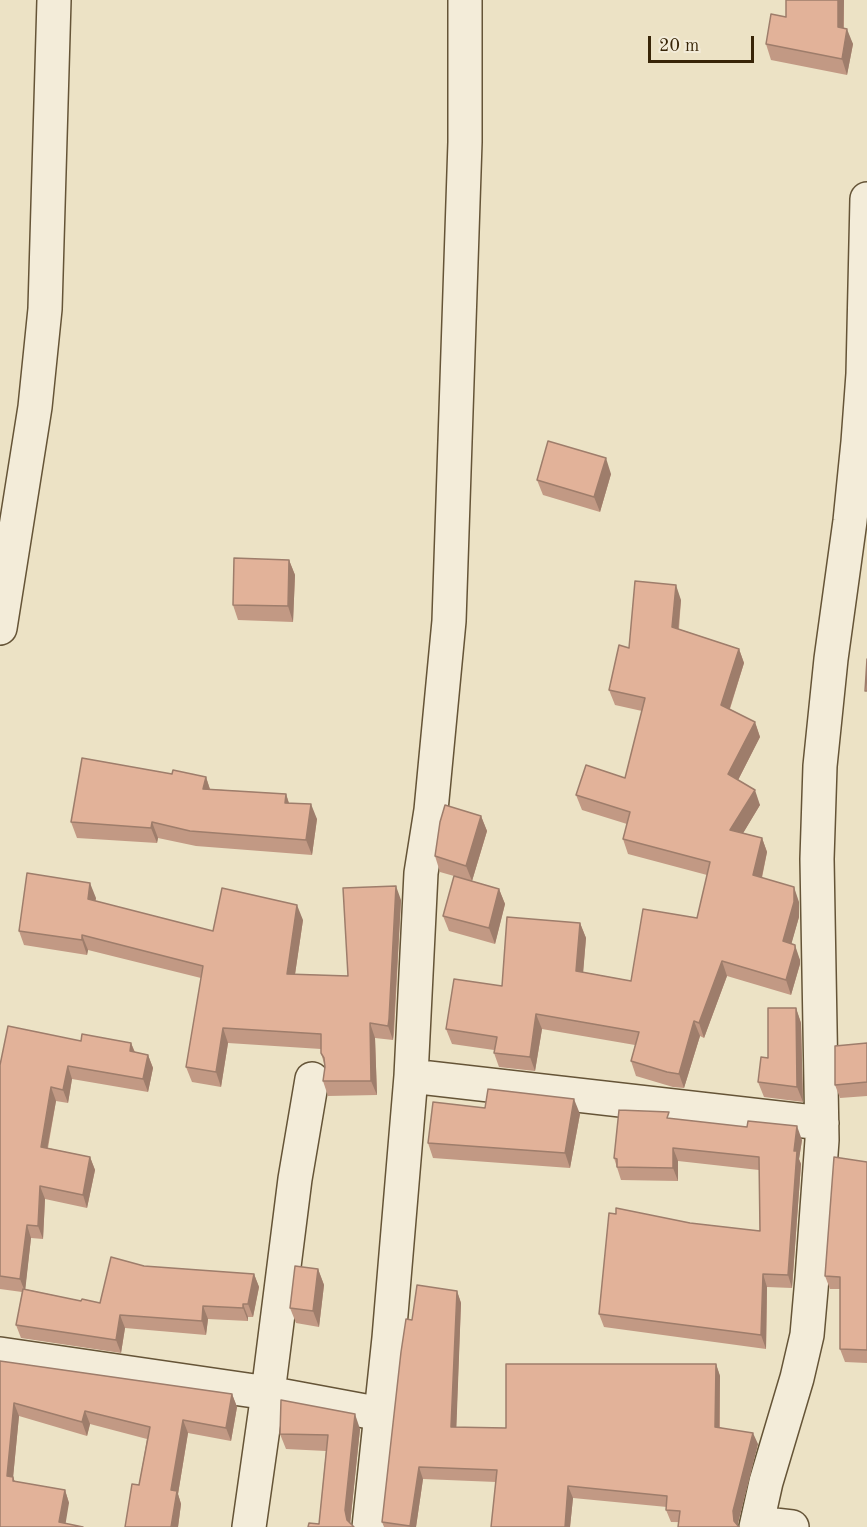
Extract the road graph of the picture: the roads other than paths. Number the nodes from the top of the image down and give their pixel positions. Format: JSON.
{"nodes":[{"id":1,"x":54,"y":0,"type":"edge"},
{"id":2,"x":465,"y":0,"type":"edge"},
{"id":3,"x":867,"y":199,"type":"edge"},
{"id":4,"x":0,"y":628,"type":"edge"},
{"id":5,"x":411,"y":1076,"type":"junction"},
{"id":6,"x":312,"y":1079,"type":"dead end"},
{"id":7,"x":822,"y":1123,"type":"junction"},
{"id":8,"x":0,"y":1354,"type":"edge"},
{"id":9,"x":268,"y":1393,"type":"junction"},
{"id":10,"x":381,"y":1414,"type":"junction"},
{"id":11,"x":757,"y":1525,"type":"edge"},
{"id":12,"x":249,"y":1527,"type":"edge"},
{"id":13,"x":369,"y":1527,"type":"edge"},
{"id":14,"x":792,"y":1527,"type":"edge"}],
"edges":[{"from":1,"to":4,"type":"street"},
{"from":2,"to":5,"type":"street"},
{"from":3,"to":7,"type":"street"},
{"from":5,"to":7,"type":"street"},
{"from":5,"to":10,"type":"street"},
{"from":6,"to":9,"type":"street"},
{"from":7,"to":11,"type":"street"},
{"from":8,"to":9,"type":"street"},
{"from":9,"to":10,"type":"street"},
{"from":9,"to":12,"type":"street"},
{"from":10,"to":13,"type":"street"},
{"from":11,"to":14,"type":"street"}]}
